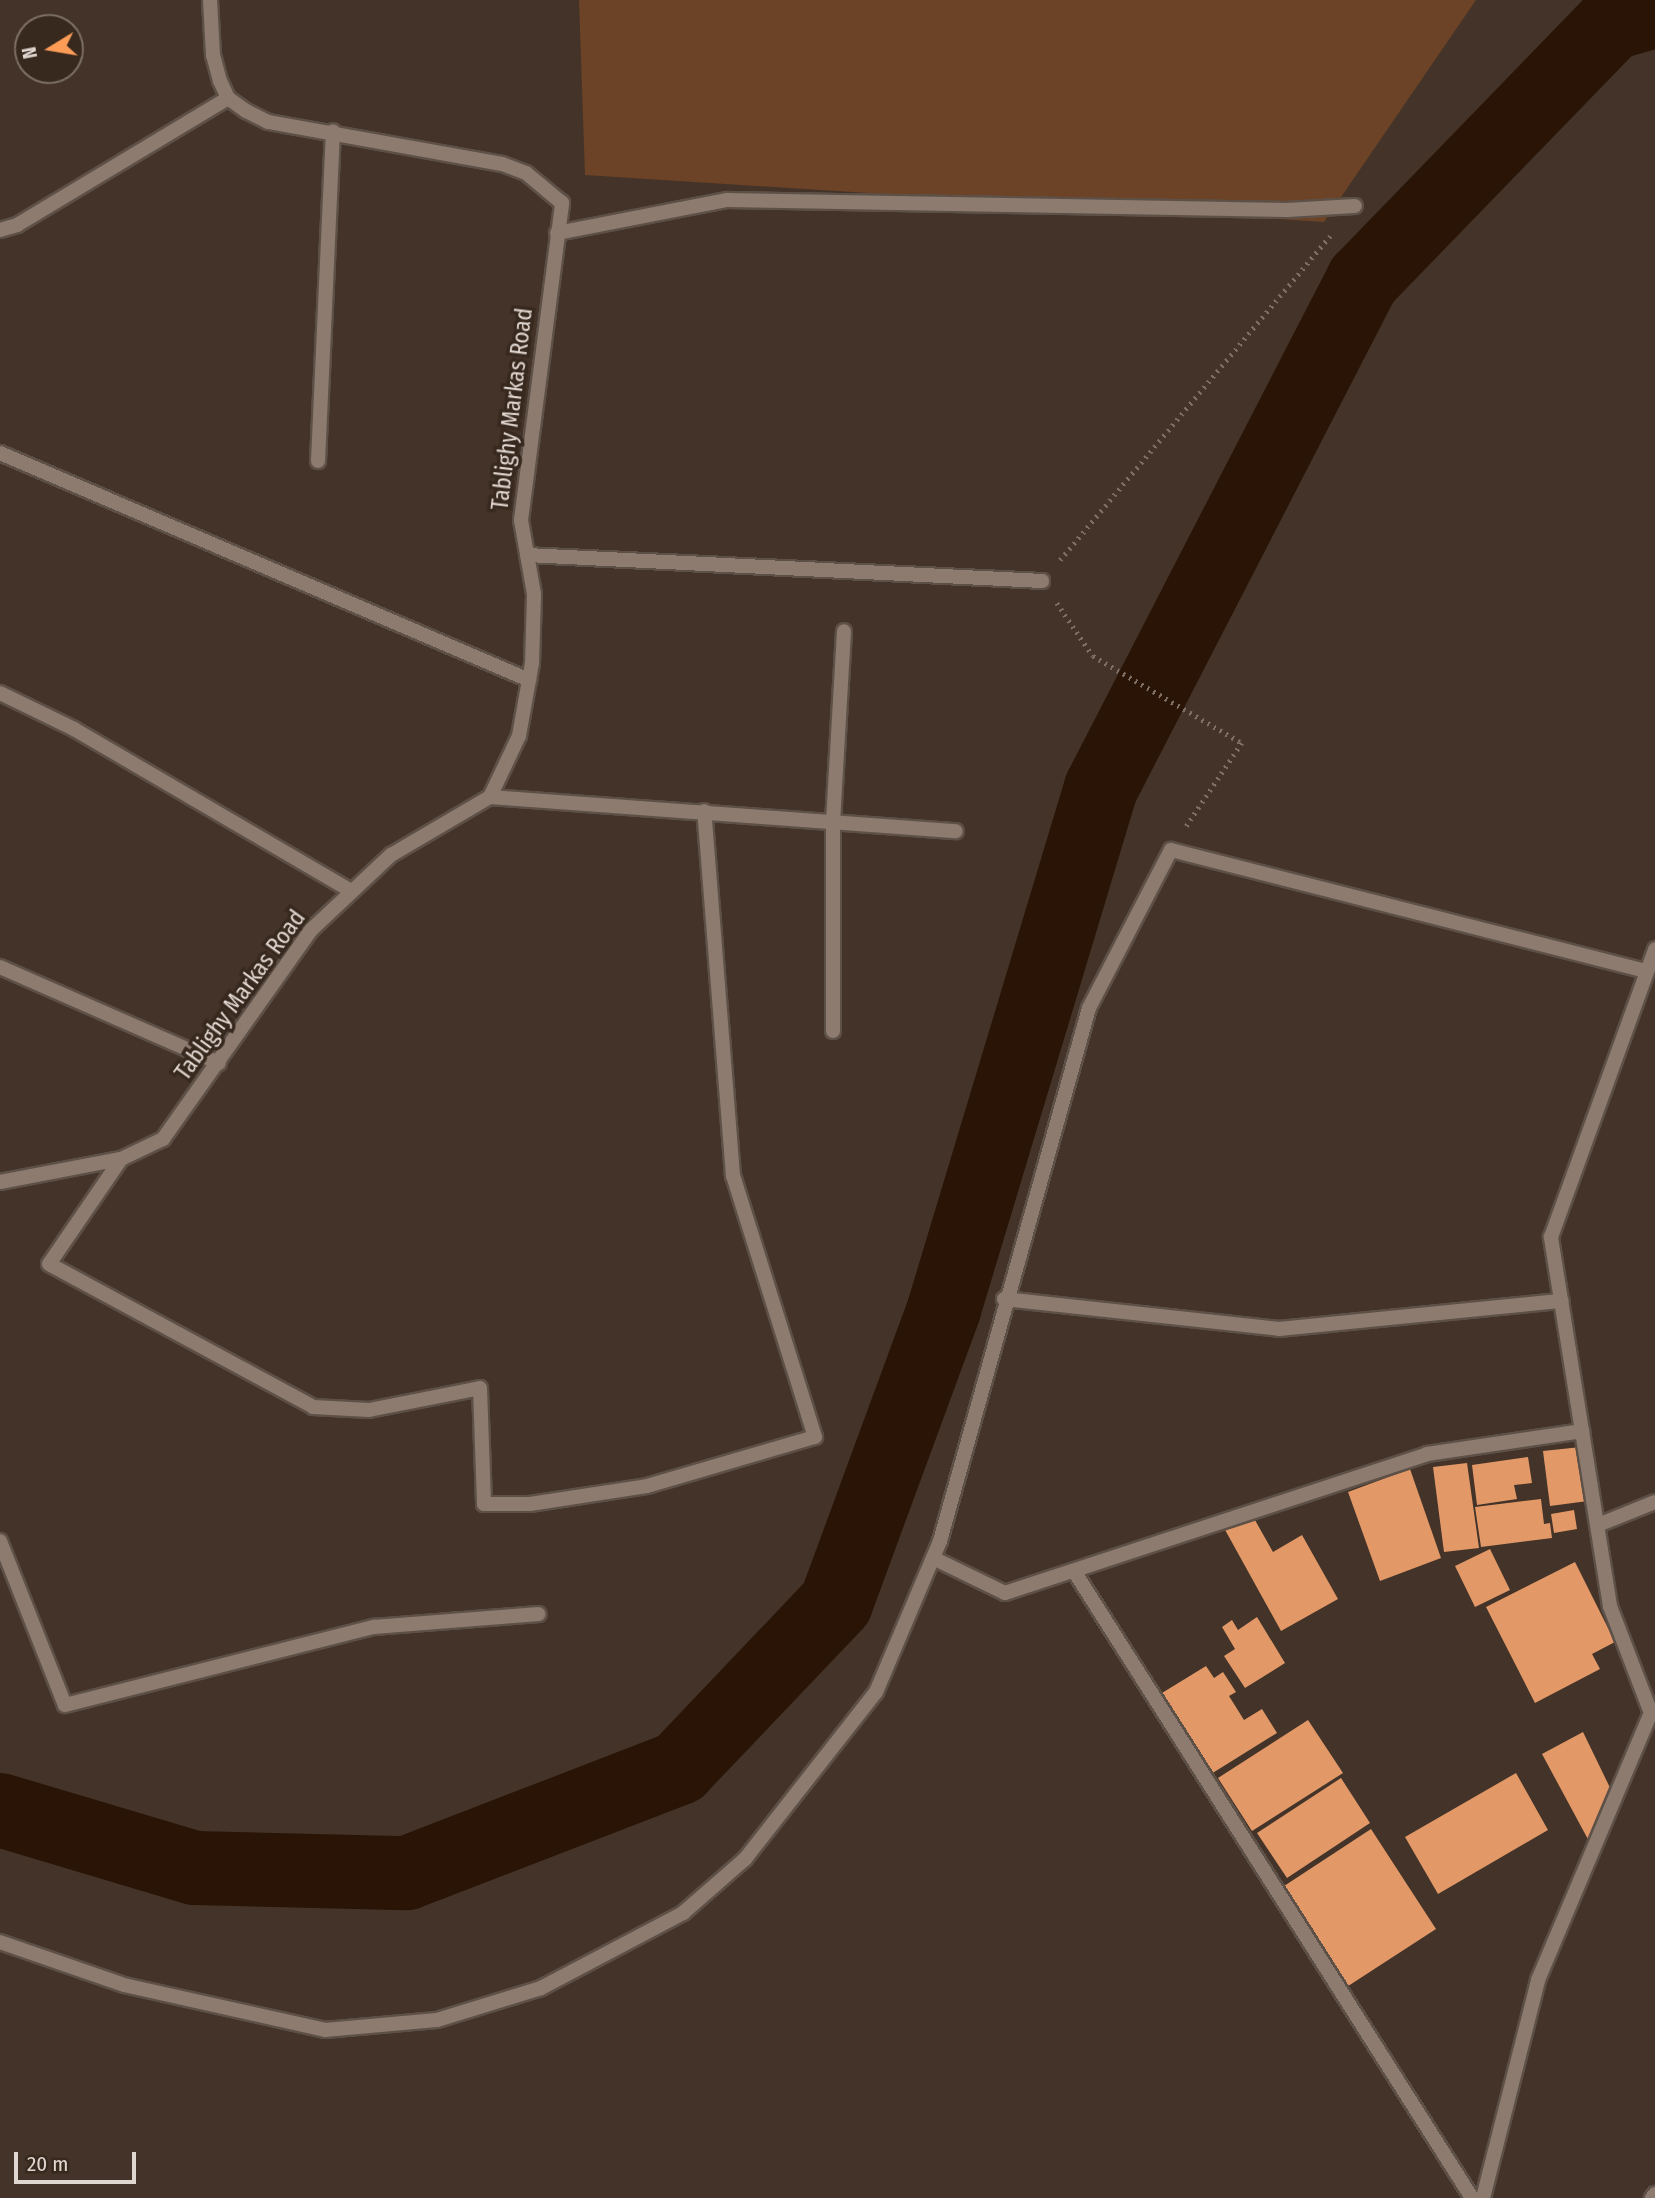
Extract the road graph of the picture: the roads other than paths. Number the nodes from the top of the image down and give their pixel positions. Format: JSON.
{"nodes":[{"id":1,"x":210,"y":0,"type":"edge"},
{"id":2,"x":228,"y":98,"type":"junction"},
{"id":3,"x":333,"y":131,"type":"junction"},
{"id":4,"x":1355,"y":206,"type":"road end"},
{"id":5,"x":0,"y":230,"type":"edge"},
{"id":6,"x":557,"y":233,"type":"junction"},
{"id":7,"x":0,"y":453,"type":"edge"},
{"id":8,"x":318,"y":461,"type":"dead end"},
{"id":9,"x":527,"y":555,"type":"junction"},
{"id":10,"x":1042,"y":581,"type":"road end"},
{"id":11,"x":844,"y":631,"type":"dead end"},
{"id":12,"x":529,"y":680,"type":"junction"},
{"id":13,"x":0,"y":693,"type":"edge"},
{"id":14,"x":490,"y":797,"type":"junction"},
{"id":15,"x":704,"y":811,"type":"junction"},
{"id":16,"x":833,"y":822,"type":"junction"},
{"id":17,"x":956,"y":831,"type":"dead end"},
{"id":18,"x":350,"y":890,"type":"junction"},
{"id":19,"x":1655,"y":948,"type":"edge"},
{"id":20,"x":0,"y":967,"type":"edge"},
{"id":21,"x":1647,"y":971,"type":"junction"},
{"id":22,"x":833,"y":1031,"type":"dead end"},
{"id":23,"x":219,"y":1063,"type":"junction"},
{"id":24,"x":121,"y":1159,"type":"junction"},
{"id":25,"x":0,"y":1182,"type":"edge"},
{"id":26,"x":1004,"y":1299,"type":"junction"},
{"id":27,"x":1562,"y":1301,"type":"junction"},
{"id":28,"x":1582,"y":1431,"type":"junction"},
{"id":29,"x":1655,"y":1502,"type":"edge"},
{"id":30,"x":1598,"y":1525,"type":"junction"},
{"id":31,"x":0,"y":1542,"type":"edge"},
{"id":32,"x":933,"y":1558,"type":"junction"},
{"id":33,"x":1073,"y":1571,"type":"junction"},
{"id":34,"x":538,"y":1614,"type":"dead end"},
{"id":35,"x":0,"y":1942,"type":"edge"},
{"id":36,"x":1655,"y":2194,"type":"edge"},
{"id":37,"x":1472,"y":2198,"type":"edge"},
{"id":38,"x":1483,"y":2198,"type":"edge"},
{"id":39,"x":1652,"y":2198,"type":"edge"}],
"edges":[{"from":1,"to":2,"type":"street"},
{"from":2,"to":3,"type":"street","name":"Tablighy Markas Road"},
{"from":2,"to":5,"type":"street"},
{"from":3,"to":6,"type":"street","name":"Tablighy Markas Road"},
{"from":3,"to":8,"type":"street"},
{"from":4,"to":6,"type":"street"},
{"from":6,"to":9,"type":"street","name":"Tablighy Markas Road"},
{"from":7,"to":12,"type":"street"},
{"from":9,"to":10,"type":"street"},
{"from":9,"to":12,"type":"street","name":"Tablighy Markas Road"},
{"from":11,"to":16,"type":"street"},
{"from":12,"to":14,"type":"street","name":"Tablighy Markas Road"},
{"from":13,"to":18,"type":"street"},
{"from":14,"to":15,"type":"street"},
{"from":14,"to":18,"type":"street","name":"Tablighy Markas Road"},
{"from":15,"to":16,"type":"street"},
{"from":15,"to":24,"type":"street"},
{"from":16,"to":17,"type":"street"},
{"from":16,"to":22,"type":"street"},
{"from":18,"to":23,"type":"street","name":"Tablighy Markas Road"},
{"from":19,"to":21,"type":"street"},
{"from":20,"to":23,"type":"street"},
{"from":21,"to":26,"type":"street"},
{"from":21,"to":27,"type":"street"},
{"from":23,"to":24,"type":"street","name":"Tablighy Markas Road"},
{"from":24,"to":25,"type":"street","name":"Tablighy Markas Road"},
{"from":26,"to":27,"type":"street"},
{"from":26,"to":32,"type":"street"},
{"from":27,"to":28,"type":"street"},
{"from":28,"to":30,"type":"street"},
{"from":28,"to":33,"type":"street"},
{"from":29,"to":30,"type":"street"},
{"from":30,"to":38,"type":"street"},
{"from":31,"to":34,"type":"street"},
{"from":32,"to":33,"type":"street"},
{"from":32,"to":35,"type":"street"},
{"from":33,"to":37,"type":"street"},
{"from":36,"to":39,"type":"street"}]}
